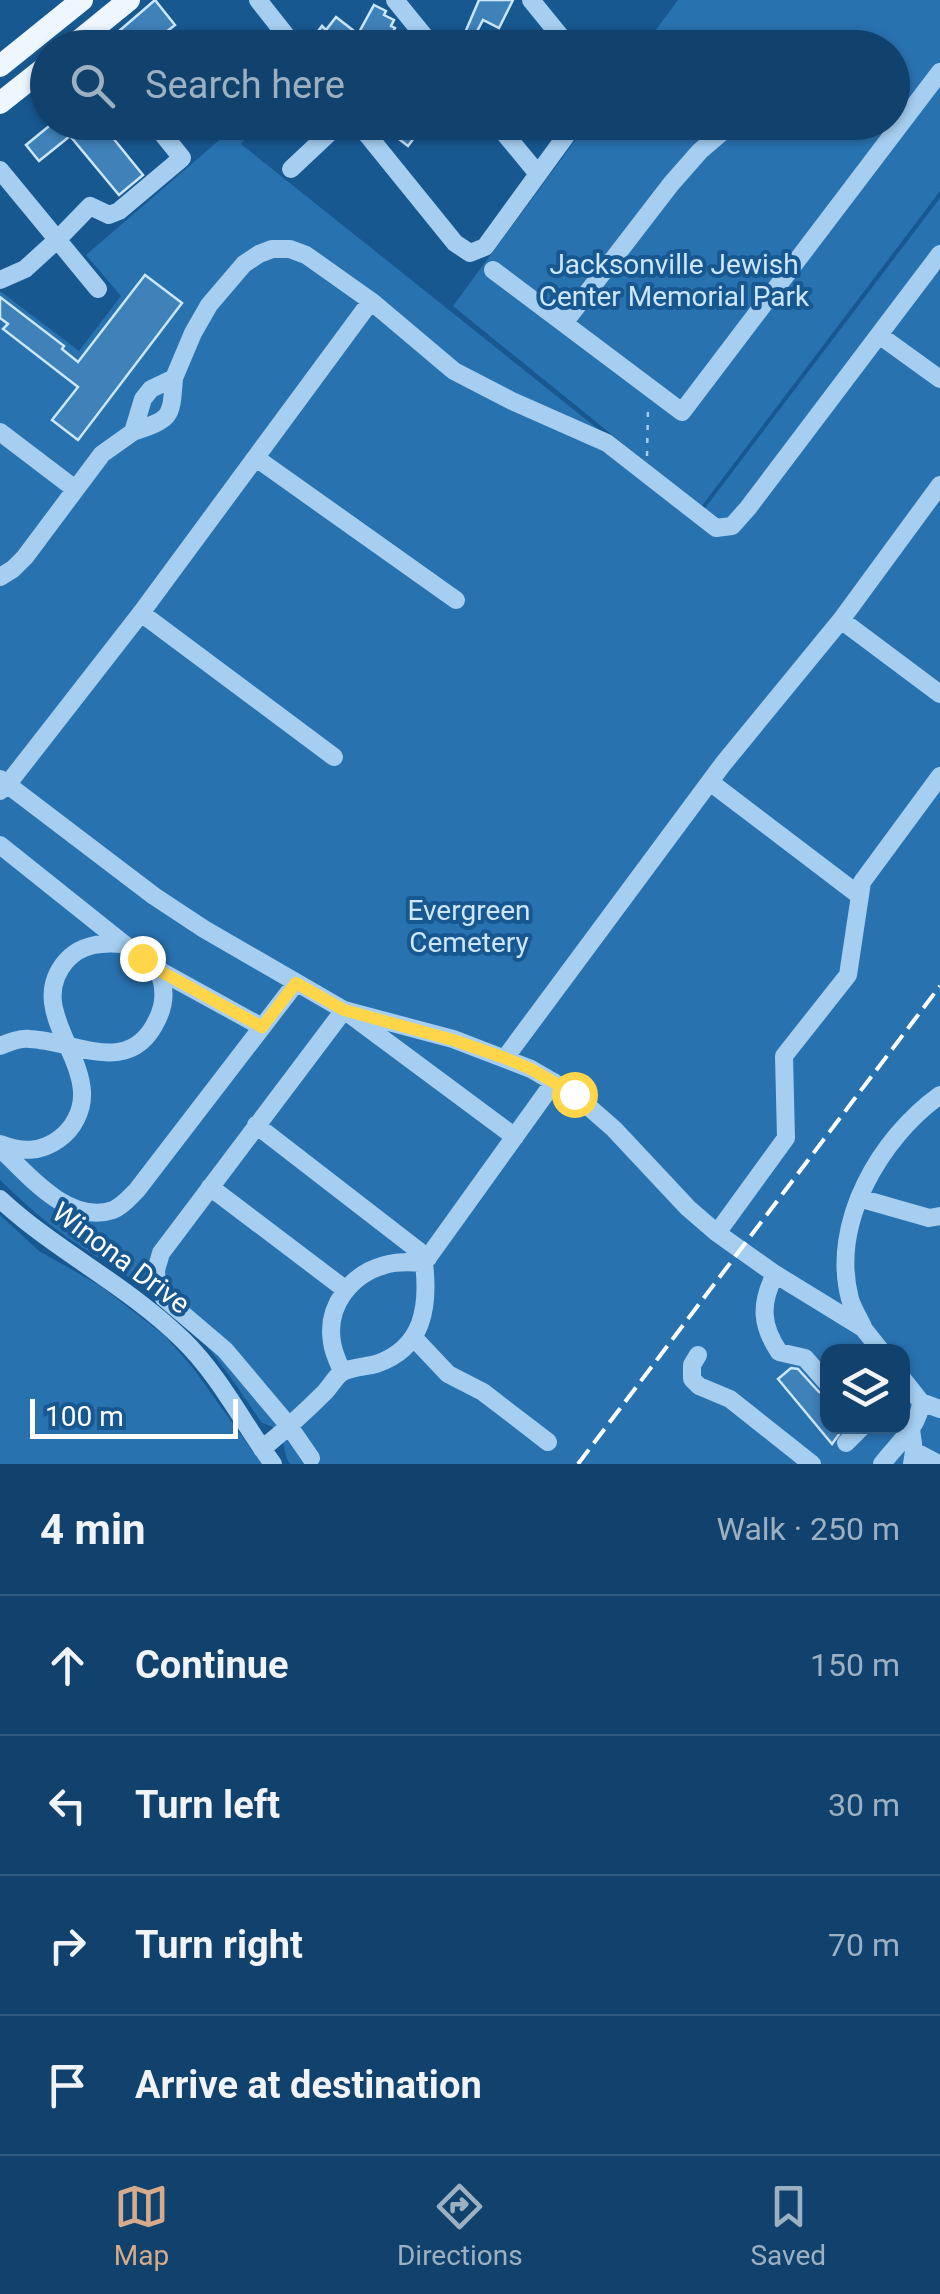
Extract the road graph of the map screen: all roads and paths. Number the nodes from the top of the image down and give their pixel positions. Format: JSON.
{"nodes":[{"id":1,"x":129,"y":0,"type":"edge"},
{"id":2,"x":258,"y":0,"type":"edge"},
{"id":3,"x":395,"y":0,"type":"edge"},
{"id":4,"x":531,"y":0,"type":"edge"},
{"id":5,"x":67,"y":5,"type":"edge"},
{"id":6,"x":37,"y":30,"type":"edge"},
{"id":7,"x":98,"y":30,"type":"edge"},
{"id":8,"x":282,"y":30,"type":"edge"},
{"id":9,"x":419,"y":30,"type":"edge"},
{"id":10,"x":555,"y":30,"type":"edge"},
{"id":11,"x":30,"y":36,"type":"edge"},
{"id":12,"x":3,"y":58,"type":"edge"},
{"id":13,"x":940,"y":72,"type":"edge"},
{"id":14,"x":30,"y":79,"type":"edge"},
{"id":15,"x":0,"y":102,"type":"edge"},
{"id":16,"x":910,"y":112,"type":"edge"},
{"id":17,"x":168,"y":140,"type":"edge"},
{"id":18,"x":322,"y":140,"type":"edge"},
{"id":19,"x":371,"y":140,"type":"edge"},
{"id":20,"x":510,"y":140,"type":"edge"},
{"id":21,"x":563,"y":140,"type":"edge"},
{"id":22,"x":713,"y":140,"type":"edge"},
{"id":23,"x":888,"y":140,"type":"edge"},
{"id":24,"x":291,"y":169,"type":"dead end"},
{"id":25,"x":0,"y":170,"type":"edge"},
{"id":26,"x":538,"y":174,"type":"junction"},
{"id":27,"x":58,"y":239,"type":"junction"},
{"id":28,"x":940,"y":254,"type":"edge"},
{"id":29,"x":493,"y":270,"type":"dead end"},
{"id":30,"x":0,"y":280,"type":"edge"},
{"id":31,"x":98,"y":288,"type":"dead end"},
{"id":32,"x":371,"y":301,"type":"junction"},
{"id":33,"x":564,"y":323,"type":"junction"},
{"id":34,"x":879,"y":335,"type":"junction"},
{"id":35,"x":174,"y":378,"type":"junction"},
{"id":36,"x":940,"y":379,"type":"edge"},
{"id":37,"x":646,"y":385,"type":"junction"},
{"id":38,"x":0,"y":432,"type":"edge"},
{"id":39,"x":133,"y":432,"type":"junction"},
{"id":40,"x":256,"y":458,"type":"junction"},
{"id":41,"x":643,"y":472,"type":"junction"},
{"id":42,"x":940,"y":485,"type":"edge"},
{"id":43,"x":75,"y":489,"type":"junction"},
{"id":44,"x":0,"y":577,"type":"edge"},
{"id":45,"x":456,"y":600,"type":"dead end"},
{"id":46,"x":141,"y":613,"type":"junction"},
{"id":47,"x":841,"y":620,"type":"junction"},
{"id":48,"x":940,"y":694,"type":"edge"},
{"id":49,"x":334,"y":758,"type":"dead end"},
{"id":50,"x":940,"y":776,"type":"edge"},
{"id":51,"x":710,"y":782,"type":"junction"},
{"id":52,"x":2,"y":785,"type":"edge"},
{"id":53,"x":0,"y":846,"type":"edge"},
{"id":54,"x":860,"y":896,"type":"junction"},
{"id":55,"x":124,"y":944,"type":"junction"},
{"id":56,"x":156,"y":968,"type":"junction"},
{"id":57,"x":296,"y":983,"type":"junction"},
{"id":58,"x":344,"y":1010,"type":"junction"},
{"id":59,"x":262,"y":1027,"type":"junction"},
{"id":60,"x":0,"y":1046,"type":"edge"},
{"id":61,"x":67,"y":1046,"type":"junction"},
{"id":62,"x":505,"y":1058,"type":"junction"},
{"id":63,"x":554,"y":1082,"type":"junction"},
{"id":64,"x":940,"y":1095,"type":"edge"},
{"id":65,"x":256,"y":1126,"type":"junction"},
{"id":66,"x":515,"y":1137,"type":"junction"},
{"id":67,"x":0,"y":1146,"type":"edge"},
{"id":68,"x":210,"y":1187,"type":"junction"},
{"id":69,"x":0,"y":1198,"type":"edge"},
{"id":70,"x":859,"y":1198,"type":"junction"},
{"id":71,"x":936,"y":1221,"type":"edge"},
{"id":72,"x":717,"y":1232,"type":"junction"},
{"id":73,"x":426,"y":1260,"type":"junction"},
{"id":74,"x":774,"y":1274,"type":"junction"},
{"id":75,"x":847,"y":1278,"type":"junction"},
{"id":76,"x":346,"y":1290,"type":"junction"},
{"id":77,"x":820,"y":1302,"type":"junction"},
{"id":78,"x":863,"y":1328,"type":"junction"},
{"id":79,"x":414,"y":1338,"type":"junction"},
{"id":80,"x":876,"y":1344,"type":"edge"},
{"id":81,"x":698,"y":1355,"type":"dead end"},
{"id":82,"x":342,"y":1372,"type":"junction"},
{"id":83,"x":820,"y":1375,"type":"edge"},
{"id":84,"x":910,"y":1388,"type":"edge"},
{"id":85,"x":921,"y":1402,"type":"junction"},
{"id":86,"x":940,"y":1409,"type":"edge"},
{"id":87,"x":289,"y":1426,"type":"junction"},
{"id":88,"x":911,"y":1429,"type":"junction"},
{"id":89,"x":855,"y":1434,"type":"edge"},
{"id":90,"x":548,"y":1442,"type":"dead end"},
{"id":91,"x":846,"y":1443,"type":"dead end"},
{"id":92,"x":268,"y":1456,"type":"edge"},
{"id":93,"x":913,"y":1457,"type":"edge"},
{"id":94,"x":310,"y":1458,"type":"dead end"},
{"id":95,"x":812,"y":1464,"type":"edge"},
{"id":96,"x":882,"y":1464,"type":"edge"},
{"id":97,"x":939,"y":1464,"type":"edge"}],
"edges":[{"from":1,"to":7,"type":"main road"},
{"from":2,"to":8,"type":"street"},
{"from":3,"to":9,"type":"street"},
{"from":4,"to":10,"type":"street"},
{"from":5,"to":6,"type":"main road"},
{"from":11,"to":12,"type":"main road"},
{"from":13,"to":16,"type":"street"},
{"from":14,"to":15,"type":"main road"},
{"from":17,"to":27,"type":"street"},
{"from":18,"to":24,"type":"street"},
{"from":19,"to":26,"type":"street"},
{"from":20,"to":26,"type":"street"},
{"from":21,"to":26,"type":"street"},
{"from":22,"to":33,"type":"street"},
{"from":23,"to":37,"type":"street"},
{"from":25,"to":27,"type":"street"},
{"from":27,"to":30,"type":"street"},
{"from":27,"to":31,"type":"street"},
{"from":28,"to":34,"type":"street"},
{"from":29,"to":33,"type":"street"},
{"from":32,"to":35,"type":"street"},
{"from":32,"to":40,"type":"street"},
{"from":32,"to":41,"type":"street"},
{"from":33,"to":37,"type":"street"},
{"from":34,"to":36,"type":"street"},
{"from":34,"to":41,"type":"street"},
{"from":35,"to":39,"type":"street"},
{"from":35,"to":39,"type":"street"},
{"from":37,"to":41,"type":"path"},
{"from":38,"to":43,"type":"street"},
{"from":39,"to":43,"type":"street"},
{"from":40,"to":45,"type":"street"},
{"from":40,"to":46,"type":"street"},
{"from":42,"to":47,"type":"street"},
{"from":43,"to":44,"type":"street"},
{"from":46,"to":49,"type":"street"},
{"from":46,"to":52,"type":"street"},
{"from":47,"to":48,"type":"street"},
{"from":47,"to":51,"type":"street"},
{"from":50,"to":54,"type":"street"},
{"from":51,"to":54,"type":"street"},
{"from":51,"to":62,"type":"street"},
{"from":52,"to":57,"type":"street"},
{"from":53,"to":55,"type":"street"},
{"from":54,"to":72,"type":"street"},
{"from":55,"to":56,"type":"street"},
{"from":55,"to":61,"type":"street"},
{"from":56,"to":59,"type":"street"},
{"from":56,"to":61,"type":"street"},
{"from":57,"to":58,"type":"street"},
{"from":57,"to":59,"type":"street"},
{"from":58,"to":62,"type":"street"},
{"from":58,"to":65,"type":"street"},
{"from":58,"to":66,"type":"street"},
{"from":59,"to":67,"type":"street"},
{"from":60,"to":61,"type":"street"},
{"from":61,"to":67,"type":"street"},
{"from":62,"to":63,"type":"street"},
{"from":63,"to":66,"type":"street"},
{"from":63,"to":72,"type":"street"},
{"from":64,"to":70,"type":"street"},
{"from":65,"to":68,"type":"street"},
{"from":65,"to":73,"type":"street"},
{"from":66,"to":73,"type":"street"},
{"from":68,"to":76,"type":"street"},
{"from":68,"to":87,"type":"street"},
{"from":69,"to":92,"type":"street","name":"Winona Drive"},
{"from":70,"to":71,"type":"street"},
{"from":70,"to":75,"type":"street"},
{"from":72,"to":74,"type":"street"},
{"from":73,"to":76,"type":"street"},
{"from":73,"to":79,"type":"street"},
{"from":74,"to":77,"type":"street"},
{"from":74,"to":83,"type":"street"},
{"from":75,"to":77,"type":"street"},
{"from":75,"to":78,"type":"street"},
{"from":76,"to":82,"type":"street"},
{"from":77,"to":78,"type":"street"},
{"from":78,"to":80,"type":"street"},
{"from":79,"to":82,"type":"street"},
{"from":79,"to":90,"type":"street"},
{"from":81,"to":95,"type":"street"},
{"from":82,"to":87,"type":"street"},
{"from":84,"to":85,"type":"street"},
{"from":85,"to":86,"type":"street"},
{"from":85,"to":88,"type":"street"},
{"from":87,"to":92,"type":"street"},
{"from":87,"to":94,"type":"street"},
{"from":88,"to":93,"type":"street"},
{"from":88,"to":96,"type":"street"},
{"from":89,"to":91,"type":"street"},
{"from":93,"to":97,"type":"street"}]}
